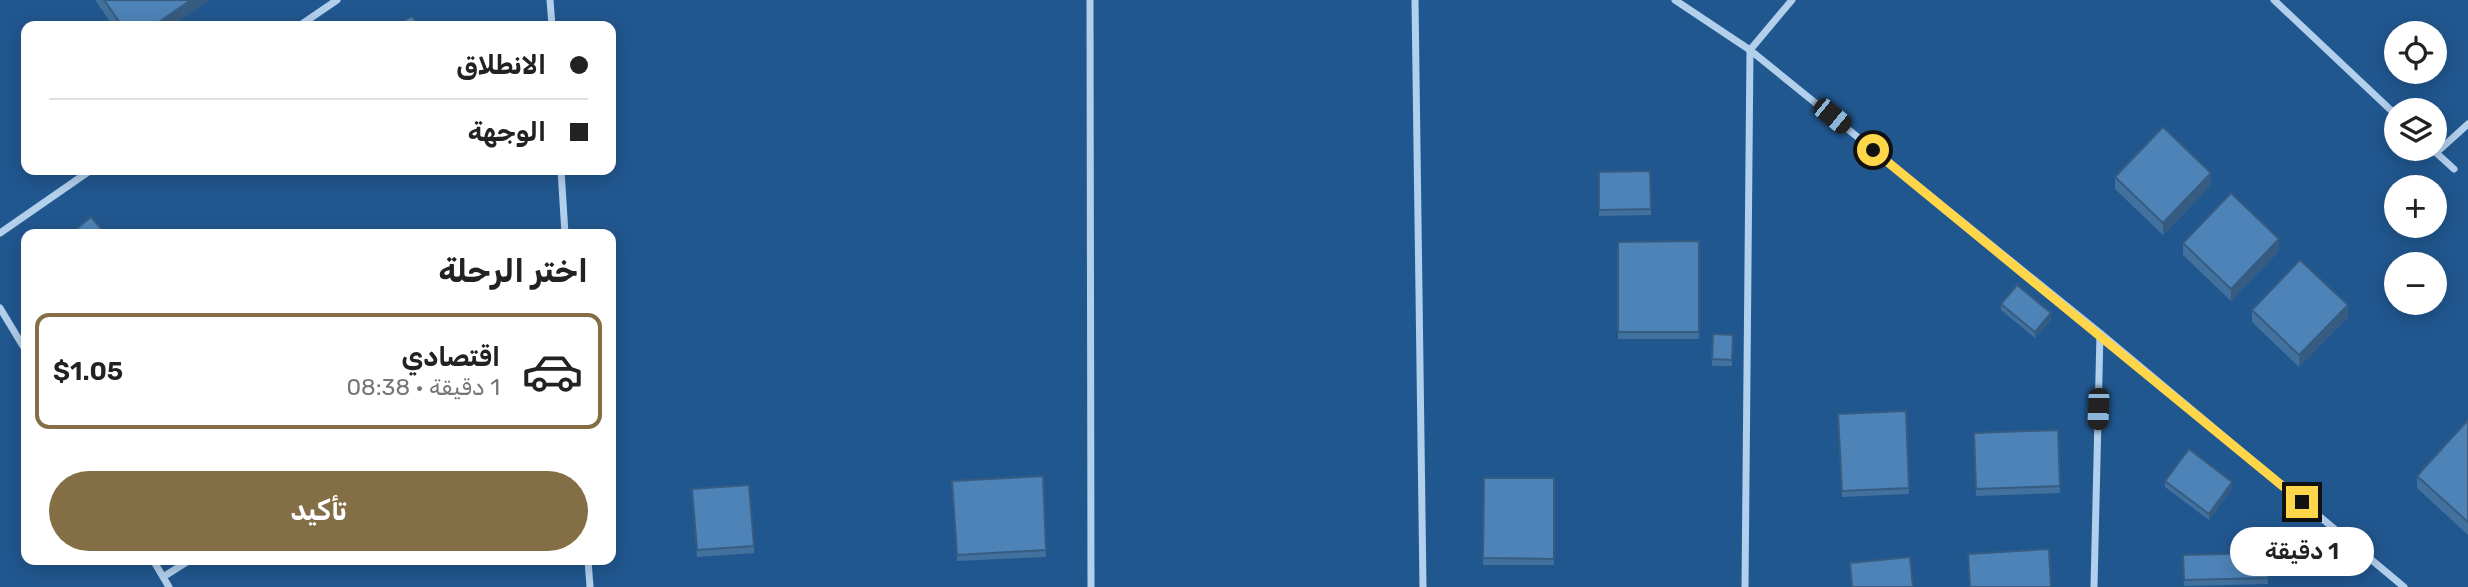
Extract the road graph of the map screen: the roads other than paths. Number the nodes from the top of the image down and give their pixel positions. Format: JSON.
{"nodes":[{"id":1,"x":337,"y":0,"type":"edge"},
{"id":2,"x":550,"y":0,"type":"edge"},
{"id":3,"x":1090,"y":0,"type":"edge"},
{"id":4,"x":1415,"y":0,"type":"edge"},
{"id":5,"x":1675,"y":0,"type":"edge"},
{"id":6,"x":1792,"y":0,"type":"edge"},
{"id":7,"x":2274,"y":0,"type":"edge"},
{"id":8,"x":306,"y":21,"type":"edge"},
{"id":9,"x":552,"y":21,"type":"edge"},
{"id":10,"x":1750,"y":50,"type":"junction"},
{"id":11,"x":2384,"y":104,"type":"edge"},
{"id":12,"x":2468,"y":124,"type":"edge"},
{"id":13,"x":2447,"y":141,"type":"edge"},
{"id":14,"x":2445,"y":161,"type":"edge"},
{"id":15,"x":2454,"y":169,"type":"dead end"},
{"id":16,"x":84,"y":175,"type":"edge"},
{"id":17,"x":561,"y":175,"type":"edge"},
{"id":18,"x":565,"y":229,"type":"edge"},
{"id":19,"x":0,"y":233,"type":"edge"},
{"id":20,"x":0,"y":308,"type":"edge"},
{"id":21,"x":2100,"y":333,"type":"junction"},
{"id":22,"x":21,"y":343,"type":"edge"},
{"id":23,"x":156,"y":565,"type":"edge"},
{"id":24,"x":182,"y":565,"type":"edge"},
{"id":25,"x":588,"y":565,"type":"edge"},
{"id":26,"x":163,"y":577,"type":"junction"},
{"id":27,"x":169,"y":587,"type":"edge"},
{"id":28,"x":590,"y":587,"type":"edge"},
{"id":29,"x":1091,"y":587,"type":"edge"},
{"id":30,"x":1423,"y":587,"type":"edge"},
{"id":31,"x":1745,"y":587,"type":"edge"},
{"id":32,"x":2094,"y":587,"type":"edge"},
{"id":33,"x":2404,"y":587,"type":"edge"}],
"edges":[{"from":1,"to":8,"type":"street"},
{"from":2,"to":9,"type":"street"},
{"from":3,"to":29,"type":"street"},
{"from":4,"to":30,"type":"street"},
{"from":5,"to":10,"type":"street"},
{"from":6,"to":10,"type":"street"},
{"from":7,"to":11,"type":"street"},
{"from":10,"to":21,"type":"street"},
{"from":10,"to":31,"type":"street"},
{"from":12,"to":13,"type":"street"},
{"from":14,"to":15,"type":"street"},
{"from":16,"to":19,"type":"street"},
{"from":17,"to":18,"type":"street"},
{"from":20,"to":22,"type":"street"},
{"from":21,"to":32,"type":"street"},
{"from":21,"to":33,"type":"street"},
{"from":23,"to":26,"type":"street"},
{"from":24,"to":26,"type":"street"},
{"from":25,"to":28,"type":"street"},
{"from":26,"to":27,"type":"street"}]}
